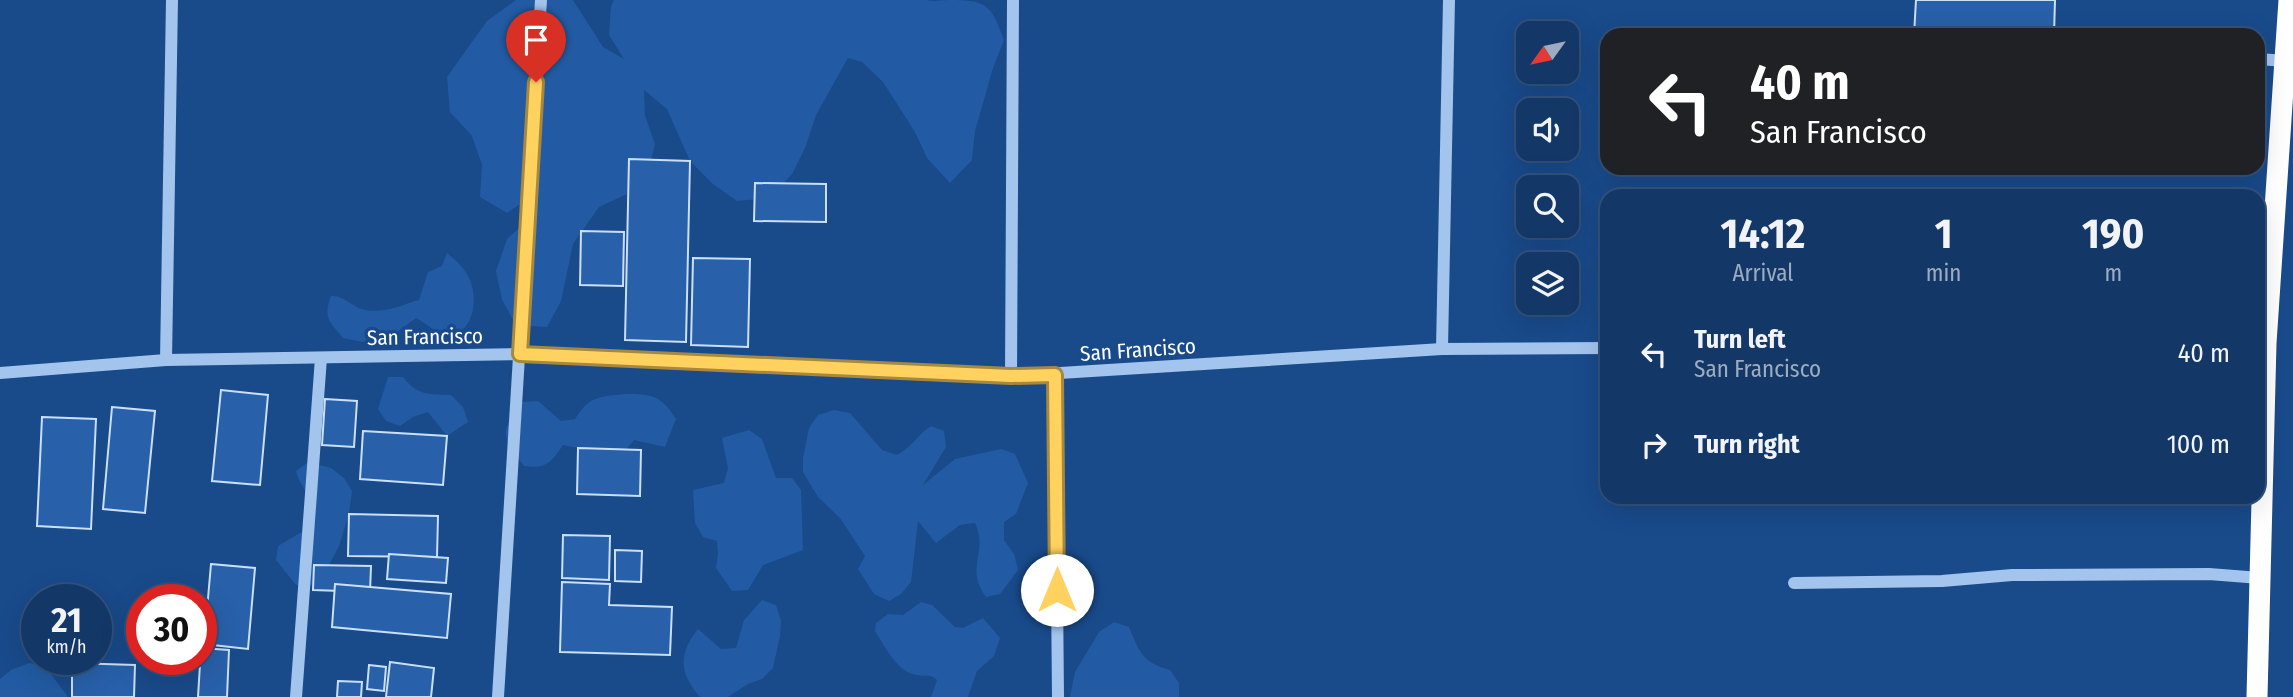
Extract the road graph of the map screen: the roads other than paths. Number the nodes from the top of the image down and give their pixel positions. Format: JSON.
{"nodes":[{"id":1,"x":172,"y":0,"type":"edge"},
{"id":2,"x":541,"y":0,"type":"edge"},
{"id":3,"x":1013,"y":0,"type":"edge"},
{"id":4,"x":1449,"y":0,"type":"edge"},
{"id":5,"x":2289,"y":0,"type":"edge"},
{"id":6,"x":2265,"y":60,"type":"edge"},
{"id":7,"x":2286,"y":61,"type":"junction"},
{"id":8,"x":2265,"y":309,"type":"edge"},
{"id":9,"x":1600,"y":348,"type":"edge"},
{"id":10,"x":1442,"y":349,"type":"junction"},
{"id":11,"x":520,"y":354,"type":"junction"},
{"id":12,"x":321,"y":358,"type":"junction"},
{"id":13,"x":166,"y":360,"type":"junction"},
{"id":14,"x":0,"y":373,"type":"edge"},
{"id":15,"x":1055,"y":375,"type":"junction"},
{"id":16,"x":1011,"y":376,"type":"junction"},
{"id":17,"x":2261,"y":504,"type":"edge"},
{"id":18,"x":2260,"y":578,"type":"junction"},
{"id":19,"x":1794,"y":583,"type":"dead end"},
{"id":20,"x":296,"y":697,"type":"edge"},
{"id":21,"x":498,"y":697,"type":"edge"},
{"id":22,"x":1058,"y":697,"type":"edge"},
{"id":23,"x":2257,"y":697,"type":"edge"}],
"edges":[{"from":1,"to":13,"type":"street"},
{"from":2,"to":11,"type":"street"},
{"from":3,"to":16,"type":"street"},
{"from":4,"to":10,"type":"street"},
{"from":5,"to":7,"type":"highway"},
{"from":6,"to":7,"type":"street"},
{"from":7,"to":8,"type":"highway"},
{"from":9,"to":10,"type":"street","name":"San Francisco"},
{"from":10,"to":15,"type":"street","name":"San Francisco"},
{"from":11,"to":12,"type":"street","name":"San Francisco"},
{"from":11,"to":16,"type":"street","name":"San Francisco"},
{"from":11,"to":21,"type":"street"},
{"from":12,"to":13,"type":"street","name":"San Francisco"},
{"from":12,"to":20,"type":"street"},
{"from":13,"to":14,"type":"street","name":"San Francisco"},
{"from":15,"to":16,"type":"street","name":"San Francisco"},
{"from":15,"to":22,"type":"street"},
{"from":17,"to":18,"type":"highway"},
{"from":18,"to":19,"type":"street"},
{"from":18,"to":23,"type":"highway"}]}
